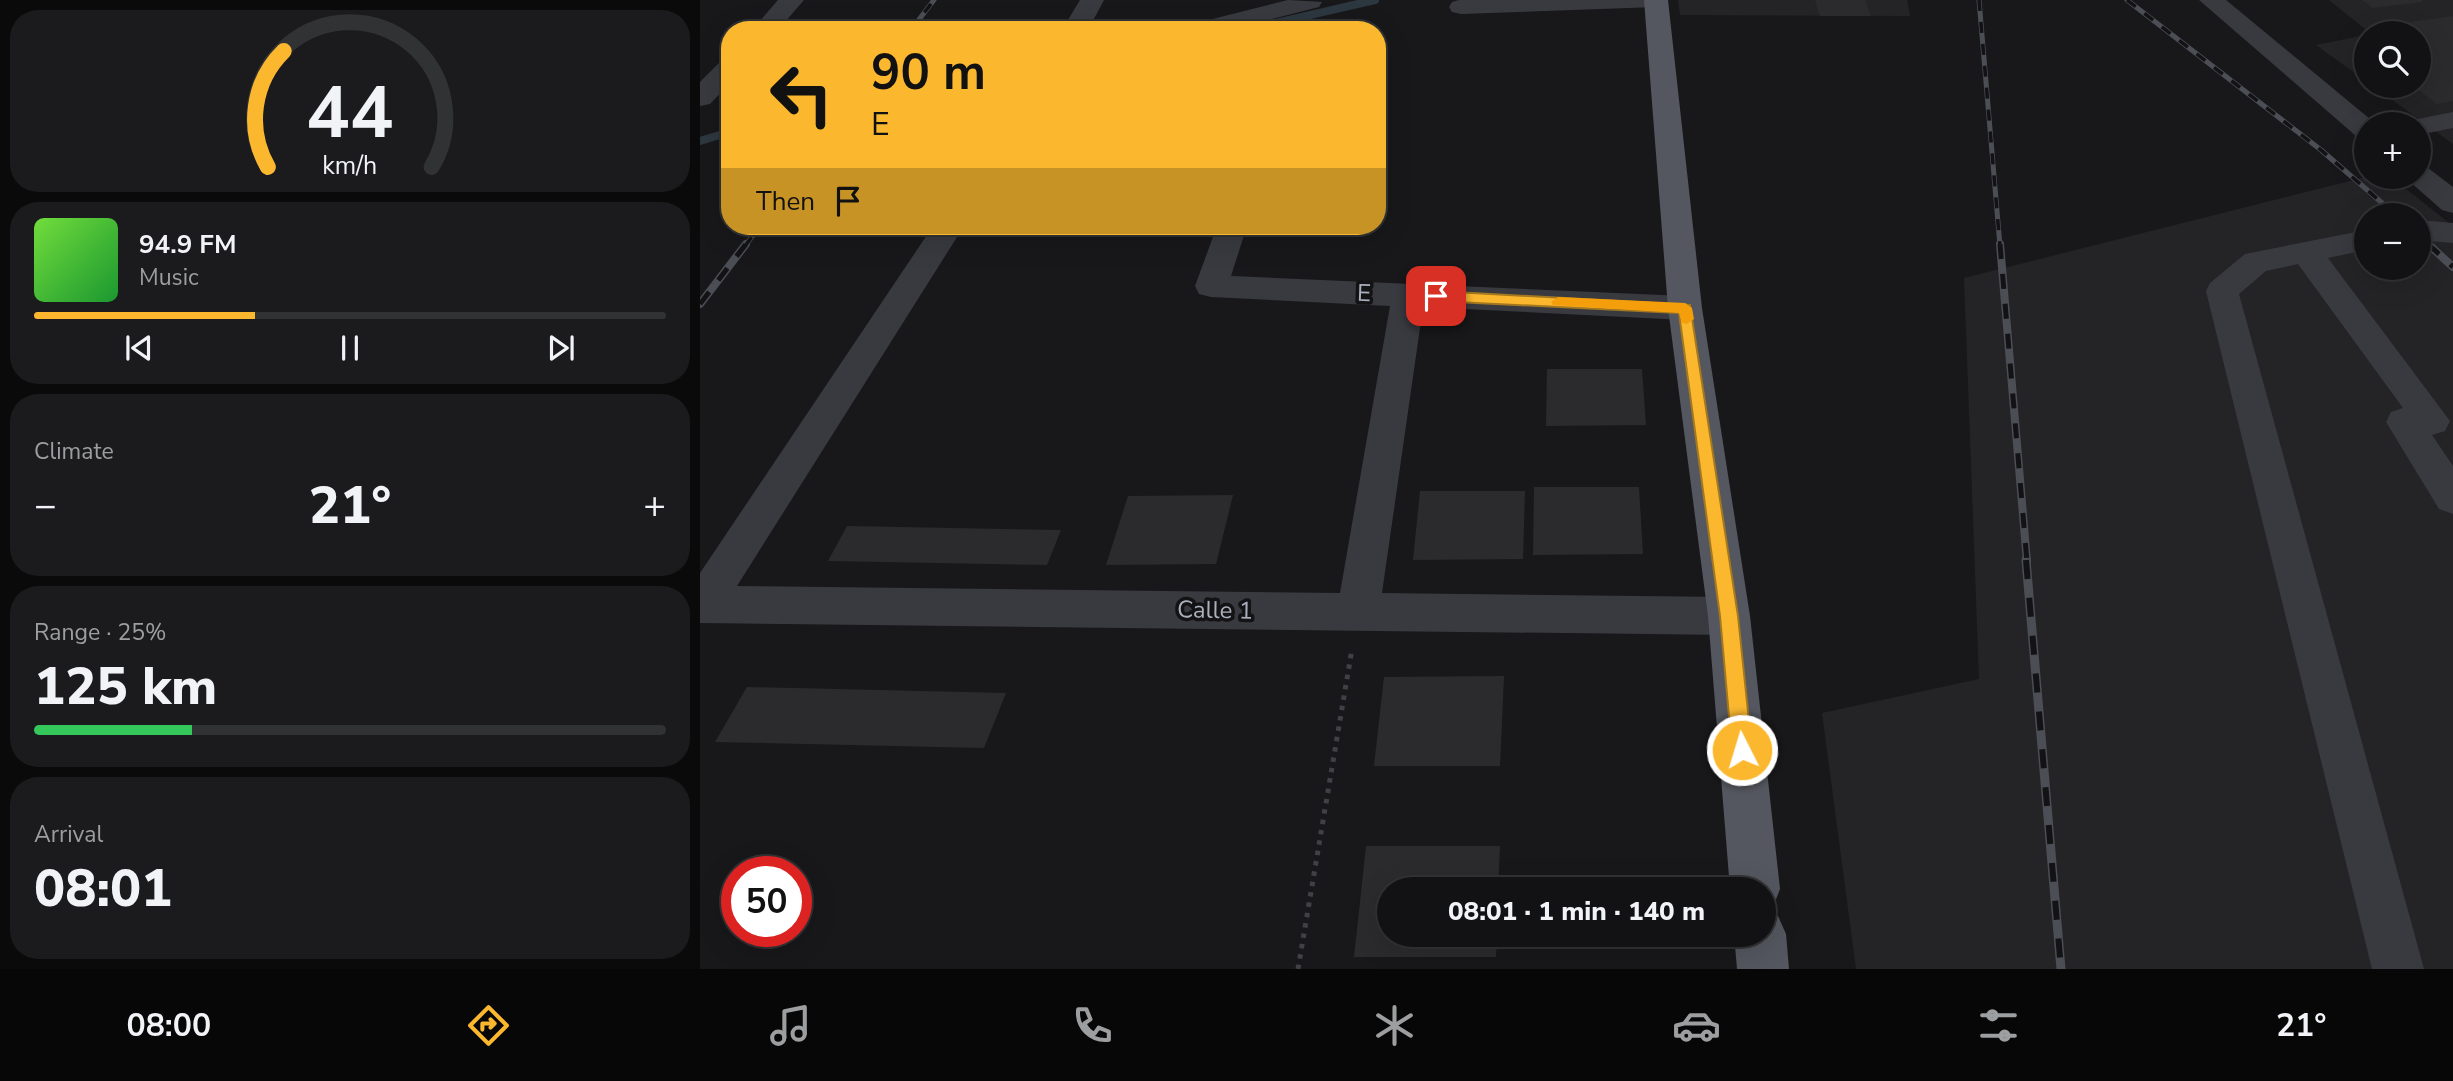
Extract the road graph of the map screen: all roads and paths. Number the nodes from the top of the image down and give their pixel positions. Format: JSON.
{"nodes":[{"id":1,"x":792,"y":0,"type":"edge"},
{"id":2,"x":1091,"y":0,"type":"edge"},
{"id":3,"x":1656,"y":0,"type":"edge"},
{"id":4,"x":2211,"y":0,"type":"edge"},
{"id":5,"x":1310,"y":1,"type":"edge"},
{"id":6,"x":1461,"y":7,"type":"dead end"},
{"id":7,"x":772,"y":21,"type":"edge"},
{"id":8,"x":1080,"y":21,"type":"edge"},
{"id":9,"x":1233,"y":21,"type":"edge"},
{"id":10,"x":1303,"y":21,"type":"edge"},
{"id":11,"x":721,"y":77,"type":"edge"},
{"id":12,"x":700,"y":99,"type":"edge"},
{"id":13,"x":2354,"y":120,"type":"edge"},
{"id":14,"x":2453,"y":120,"type":"edge"},
{"id":15,"x":2431,"y":124,"type":"edge"},
{"id":16,"x":2431,"y":185,"type":"edge"},
{"id":17,"x":2453,"y":203,"type":"edge"},
{"id":18,"x":2431,"y":231,"type":"edge"},
{"id":19,"x":2453,"y":233,"type":"edge"},
{"id":20,"x":944,"y":235,"type":"edge"},
{"id":21,"x":1229,"y":235,"type":"edge"},
{"id":22,"x":2354,"y":242,"type":"edge"},
{"id":23,"x":2306,"y":252,"type":"junction"},
{"id":24,"x":1408,"y":295,"type":"junction"},
{"id":25,"x":1685,"y":308,"type":"junction"},
{"id":26,"x":2442,"y":421,"type":"edge"},
{"id":27,"x":2453,"y":498,"type":"edge"},
{"id":28,"x":701,"y":604,"type":"edge"},
{"id":29,"x":1358,"y":612,"type":"junction"},
{"id":30,"x":1729,"y":616,"type":"junction"},
{"id":31,"x":1754,"y":877,"type":"edge"},
{"id":32,"x":1761,"y":947,"type":"edge"},
{"id":33,"x":1298,"y":969,"type":"edge"},
{"id":34,"x":1763,"y":969,"type":"edge"},
{"id":35,"x":2398,"y":969,"type":"edge"}],
"edges":[{"from":1,"to":7,"type":"street"},
{"from":2,"to":8,"type":"street"},
{"from":3,"to":6,"type":"street"},
{"from":3,"to":25,"type":"main road"},
{"from":4,"to":13,"type":"street"},
{"from":5,"to":9,"type":"street"},
{"from":5,"to":10,"type":"street"},
{"from":11,"to":12,"type":"street"},
{"from":14,"to":15,"type":"street"},
{"from":16,"to":17,"type":"street"},
{"from":18,"to":19,"type":"street"},
{"from":20,"to":28,"type":"street"},
{"from":21,"to":24,"type":"street","name":"E"},
{"from":22,"to":23,"type":"street"},
{"from":23,"to":26,"type":"street"},
{"from":23,"to":35,"type":"street"},
{"from":24,"to":25,"type":"street","name":"E"},
{"from":24,"to":29,"type":"street"},
{"from":25,"to":30,"type":"main road"},
{"from":26,"to":27,"type":"street"},
{"from":28,"to":29,"type":"street","name":"Calle 1"},
{"from":29,"to":30,"type":"street","name":"Calle 1"},
{"from":29,"to":33,"type":"path"},
{"from":30,"to":31,"type":"main road"},
{"from":32,"to":34,"type":"main road"}]}
